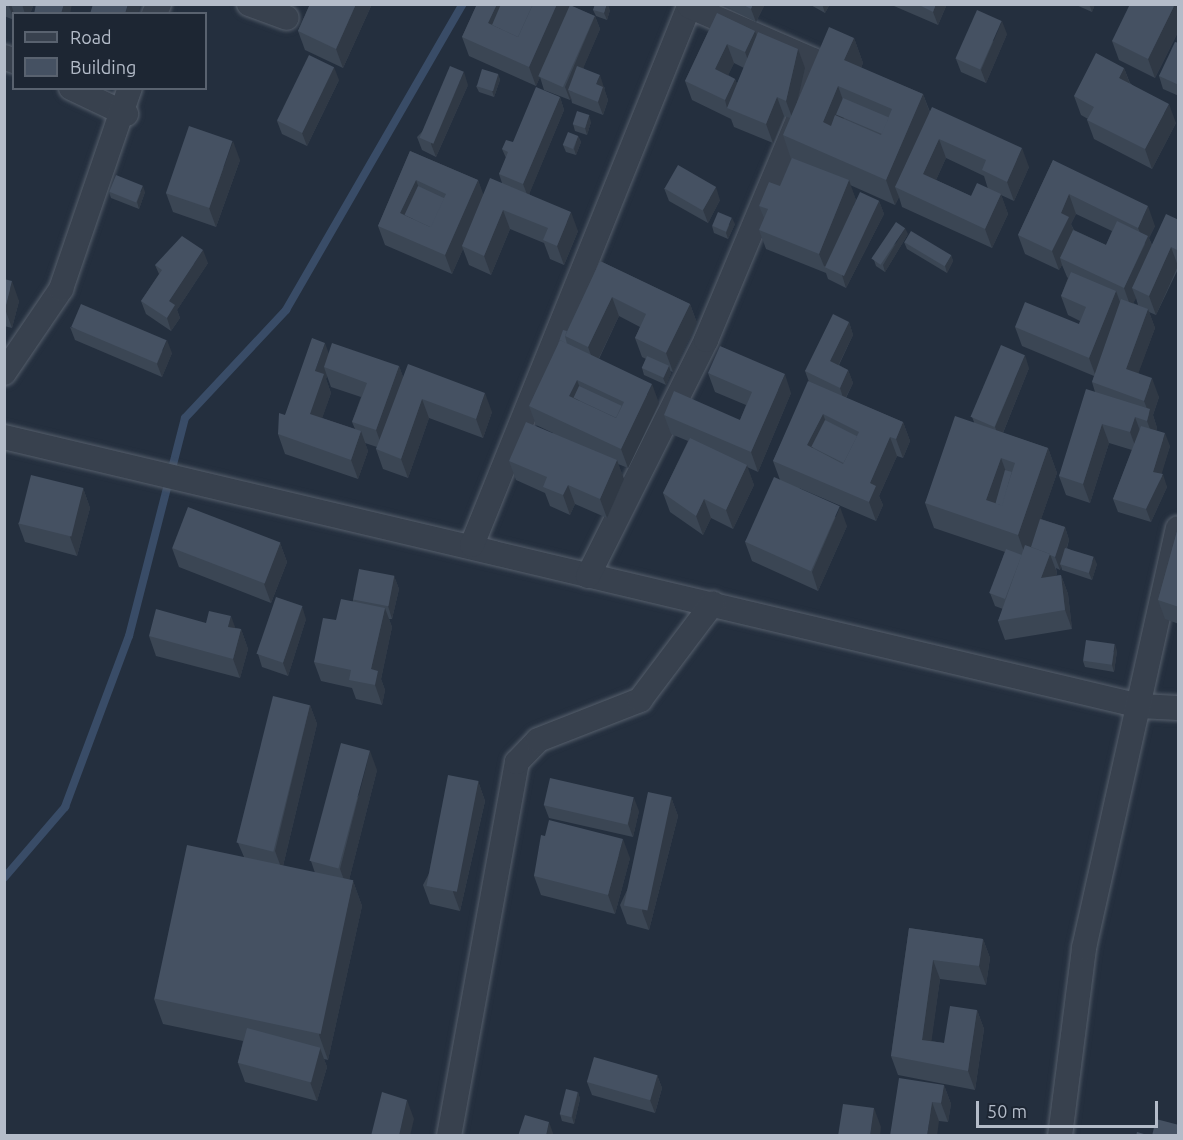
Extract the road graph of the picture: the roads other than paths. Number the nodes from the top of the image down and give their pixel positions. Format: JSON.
{"nodes":[{"id":1,"x":249,"y":4,"type":"edge"},
{"id":2,"x":689,"y":5,"type":"edge"},
{"id":3,"x":287,"y":18,"type":"dead end"},
{"id":4,"x":75,"y":90,"type":"edge"},
{"id":5,"x":130,"y":90,"type":"edge"},
{"id":6,"x":126,"y":114,"type":"junction"},
{"id":7,"x":4,"y":373,"type":"edge"},
{"id":8,"x":4,"y":438,"type":"edge"},
{"id":9,"x":1179,"y":528,"type":"edge"},
{"id":10,"x":472,"y":545,"type":"junction"},
{"id":11,"x":588,"y":576,"type":"junction"},
{"id":12,"x":713,"y":603,"type":"junction"},
{"id":13,"x":1140,"y":706,"type":"junction"},
{"id":14,"x":1179,"y":708,"type":"edge"},
{"id":15,"x":449,"y":1136,"type":"edge"},
{"id":16,"x":1060,"y":1136,"type":"edge"}],
"edges":[{"from":1,"to":3,"type":"street"},
{"from":2,"to":10,"type":"street"},
{"from":2,"to":11,"type":"street"},
{"from":4,"to":6,"type":"street"},
{"from":5,"to":6,"type":"street"},
{"from":6,"to":7,"type":"street"},
{"from":8,"to":10,"type":"street"},
{"from":9,"to":13,"type":"street"},
{"from":10,"to":11,"type":"street"},
{"from":11,"to":12,"type":"street"},
{"from":12,"to":13,"type":"street"},
{"from":12,"to":15,"type":"street"},
{"from":13,"to":14,"type":"street"},
{"from":13,"to":16,"type":"street"}]}
